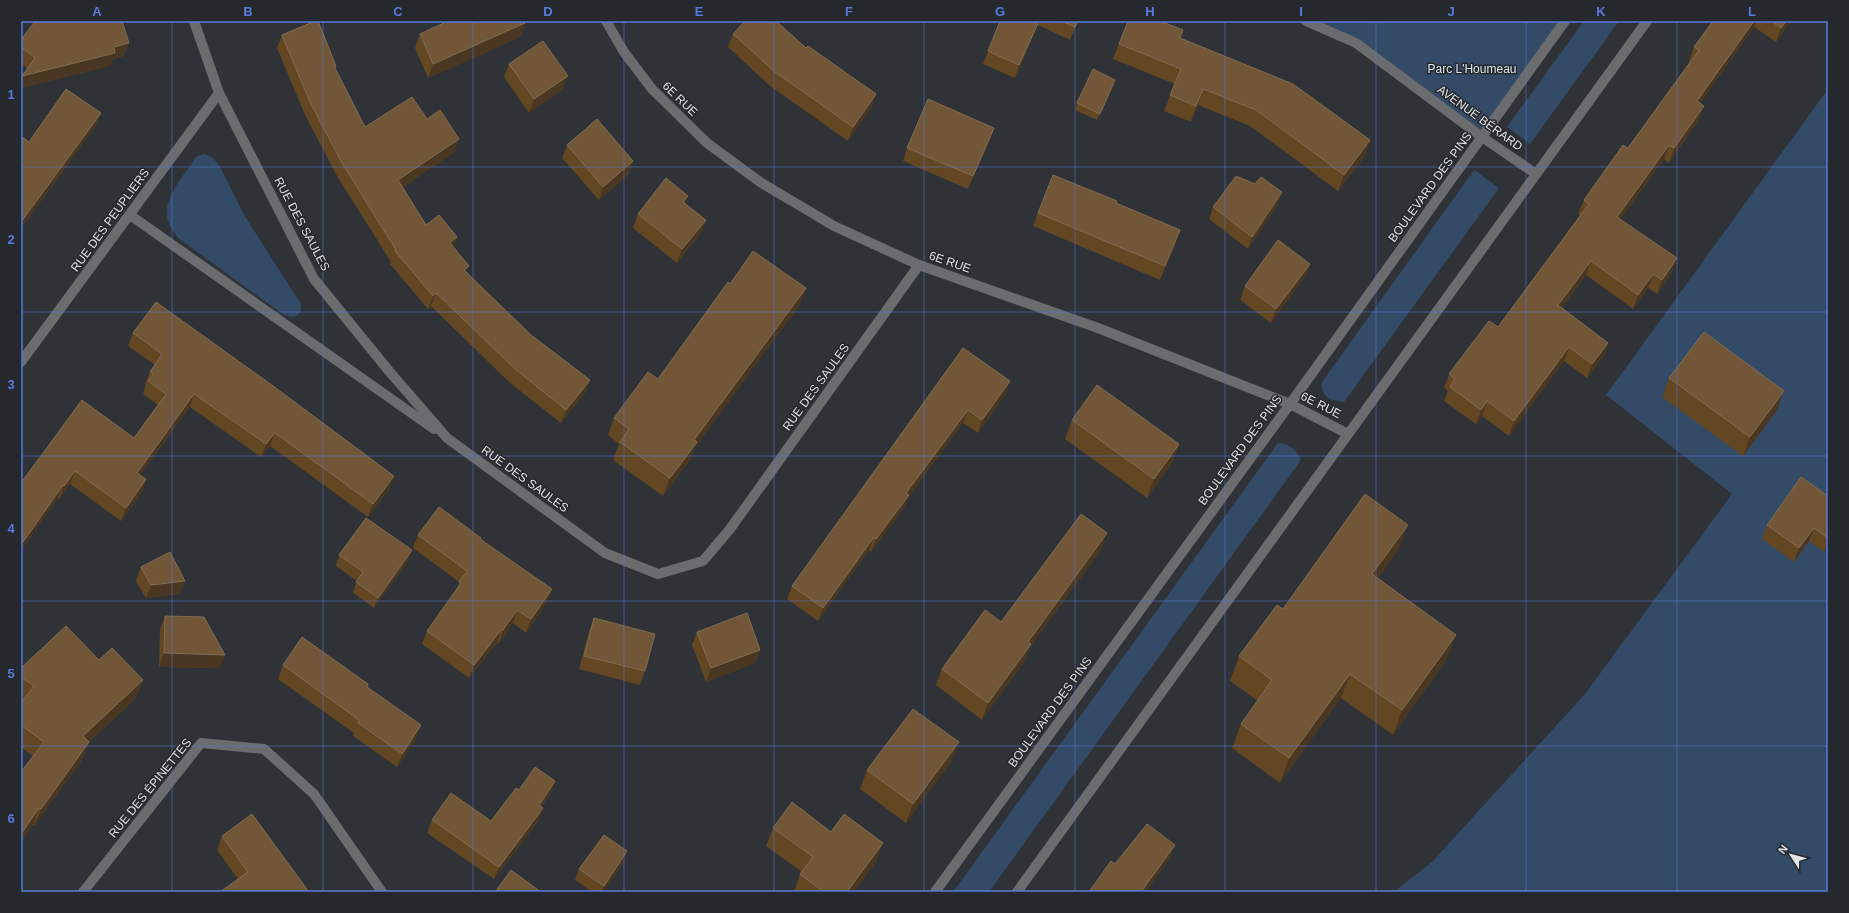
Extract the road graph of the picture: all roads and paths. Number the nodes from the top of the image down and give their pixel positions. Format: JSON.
{"nodes":[{"id":1,"x":194,"y":21,"type":"edge"},
{"id":2,"x":606,"y":21,"type":"edge"},
{"id":3,"x":1306,"y":21,"type":"edge"},
{"id":4,"x":1565,"y":21,"type":"edge"},
{"id":5,"x":1647,"y":21,"type":"edge"},
{"id":6,"x":219,"y":93,"type":"junction"},
{"id":7,"x":1482,"y":136,"type":"junction"},
{"id":8,"x":1536,"y":174,"type":"junction"},
{"id":9,"x":130,"y":215,"type":"junction"},
{"id":10,"x":919,"y":265,"type":"junction"},
{"id":11,"x":21,"y":362,"type":"edge"},
{"id":12,"x":1290,"y":404,"type":"junction"},
{"id":13,"x":1348,"y":434,"type":"junction"},
{"id":14,"x":447,"y":438,"type":"junction"},
{"id":15,"x":83,"y":892,"type":"edge"},
{"id":16,"x":382,"y":892,"type":"edge"},
{"id":17,"x":935,"y":892,"type":"edge"},
{"id":18,"x":1017,"y":892,"type":"edge"}],
"edges":[{"from":1,"to":6,"type":"street","name":"RUE DES SAULES"},
{"from":2,"to":10,"type":"street","name":"6E RUE"},
{"from":3,"to":7,"type":"street","name":"AVENUE BÉRARD"},
{"from":4,"to":7,"type":"street","name":"BOULEVARD DES PINS"},
{"from":5,"to":8,"type":"street"},
{"from":6,"to":9,"type":"street","name":"RUE DES PEUPLIERS"},
{"from":6,"to":14,"type":"street","name":"RUE DES SAULES"},
{"from":7,"to":8,"type":"street","name":"AVENUE BÉRARD"},
{"from":7,"to":12,"type":"street","name":"BOULEVARD DES PINS"},
{"from":8,"to":13,"type":"street"},
{"from":9,"to":11,"type":"street","name":"RUE DES PEUPLIERS"},
{"from":9,"to":14,"type":"street"},
{"from":10,"to":12,"type":"street","name":"6E RUE"},
{"from":10,"to":14,"type":"street","name":"RUE DES SAULES"},
{"from":12,"to":13,"type":"street","name":"6E RUE"},
{"from":12,"to":17,"type":"street","name":"BOULEVARD DES PINS"},
{"from":13,"to":18,"type":"street"},
{"from":15,"to":16,"type":"street","name":"RUE DES ÉPINETTES"}]}
